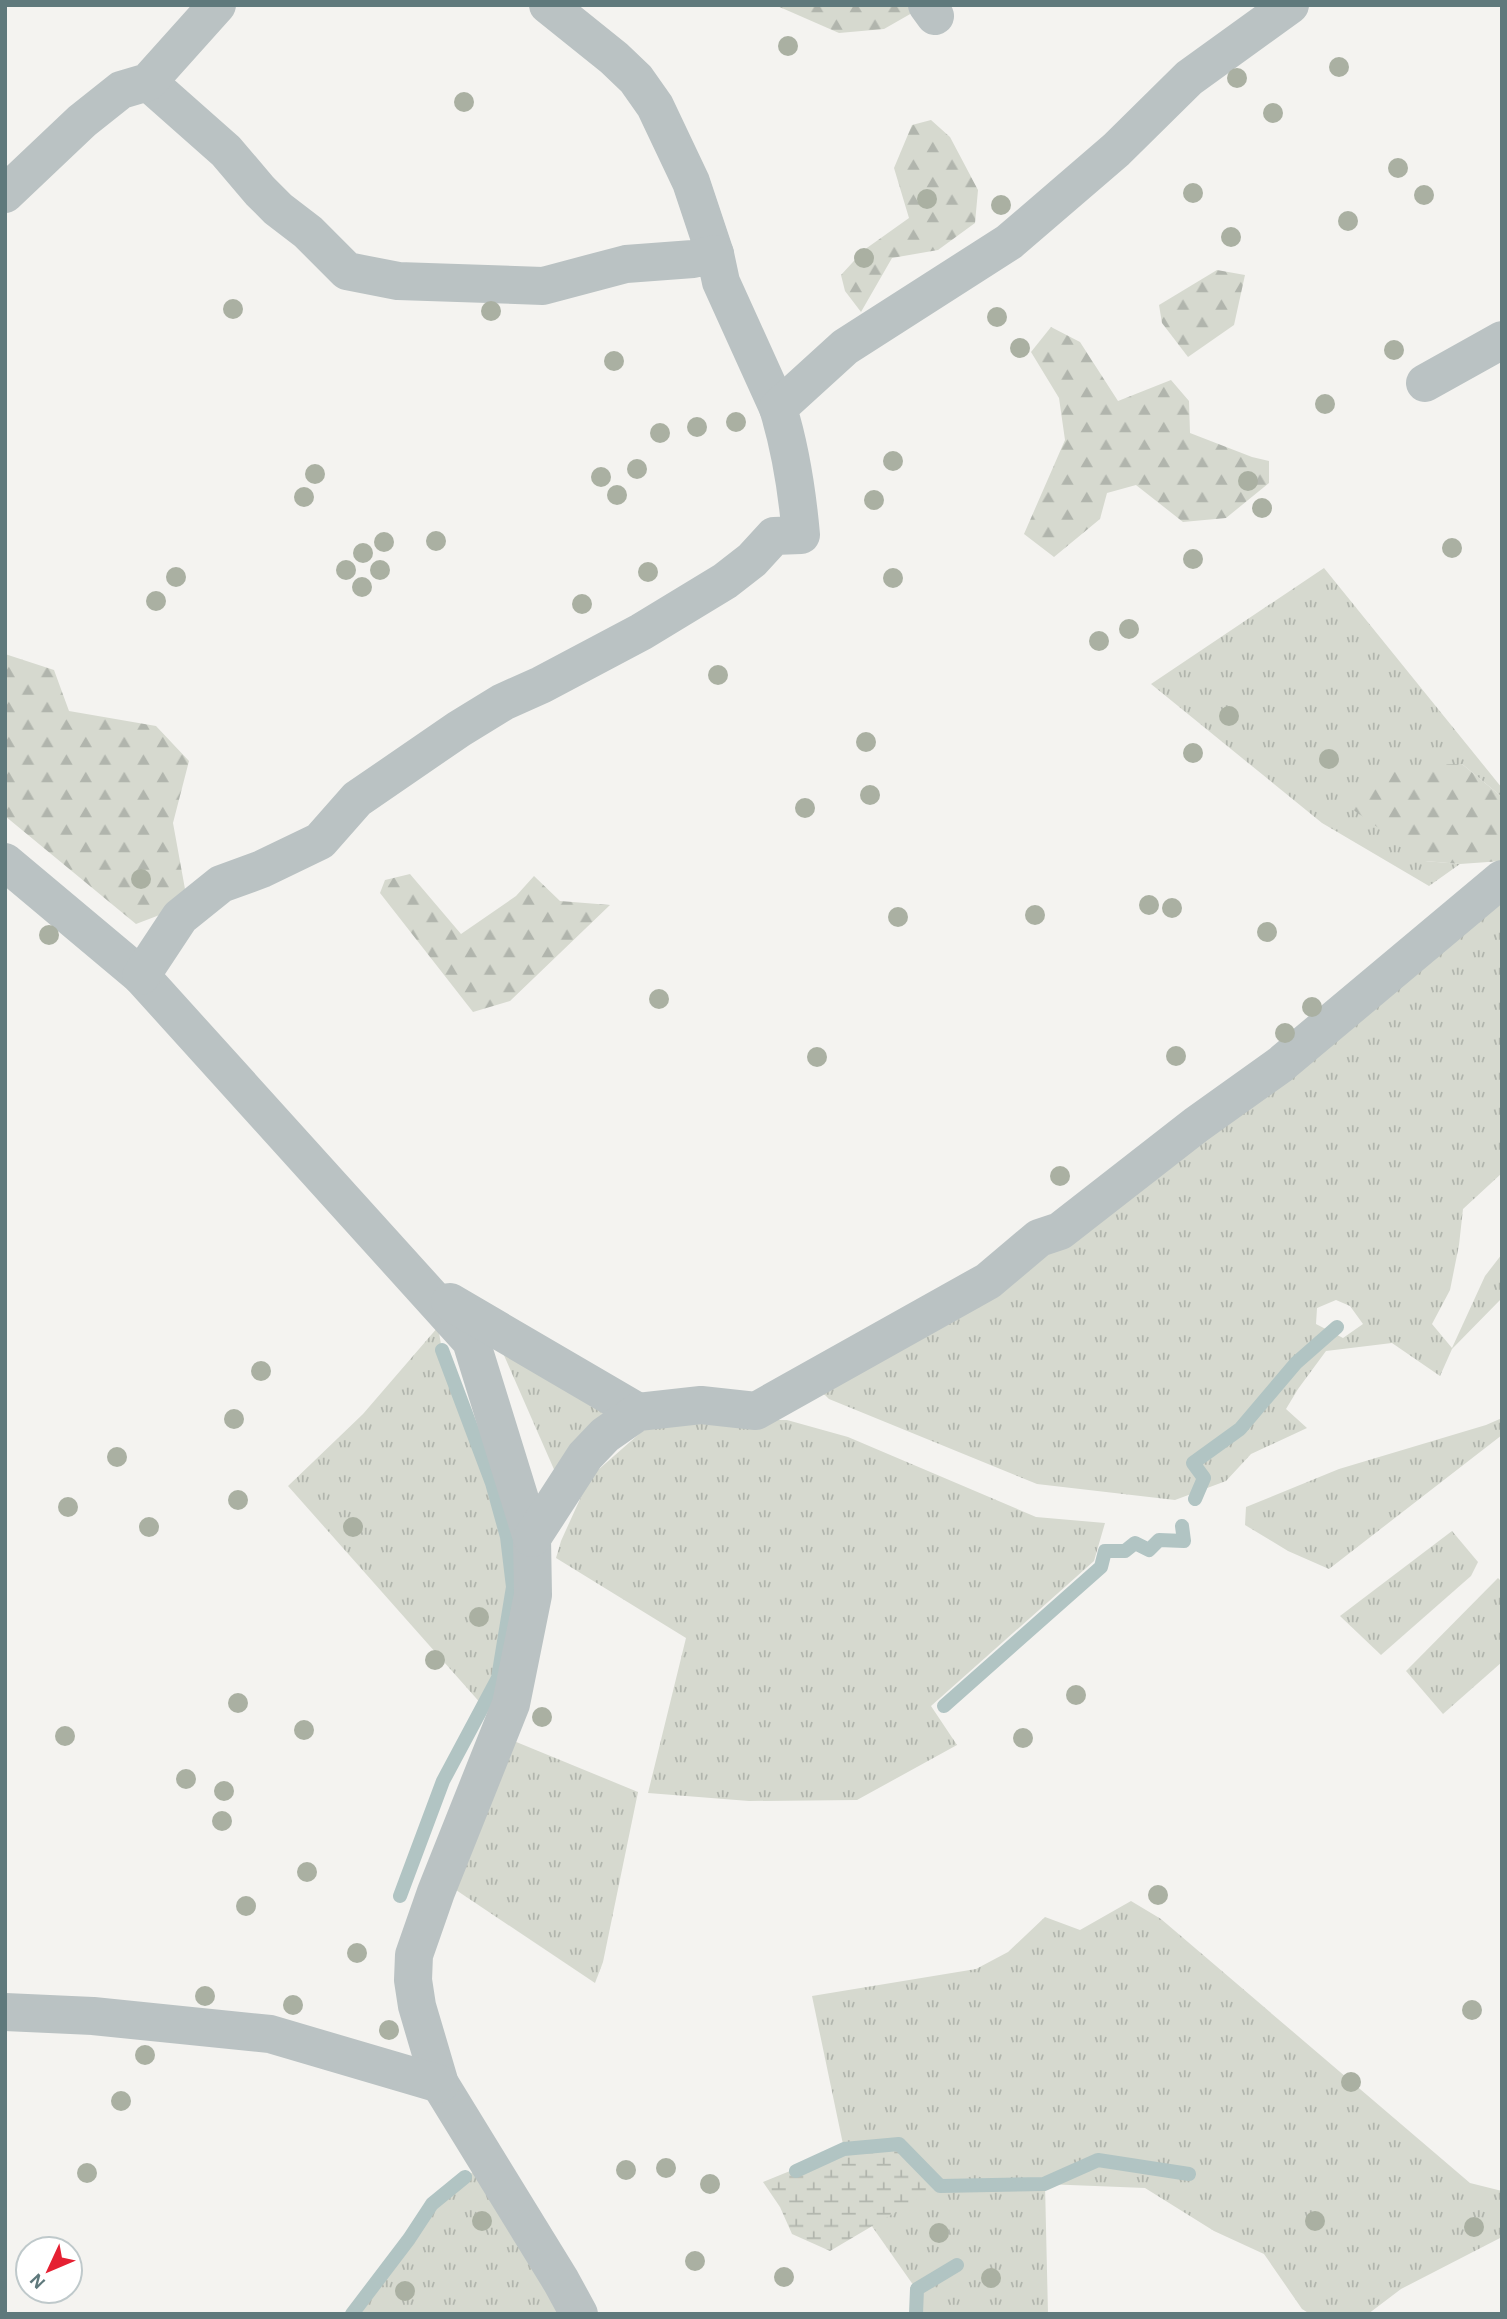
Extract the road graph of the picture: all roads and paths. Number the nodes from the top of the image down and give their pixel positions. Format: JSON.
{"nodes":[{"id":1,"x":218,"y":5,"type":"edge"},
{"id":2,"x":548,"y":5,"type":"edge"},
{"id":3,"x":1290,"y":5,"type":"edge"},
{"id":4,"x":148,"y":82,"type":"junction"},
{"id":5,"x":5,"y":194,"type":"edge"},
{"id":6,"x":715,"y":254,"type":"junction"},
{"id":7,"x":1502,"y":340,"type":"edge"},
{"id":8,"x":1425,"y":383,"type":"dead end"},
{"id":9,"x":778,"y":408,"type":"junction"},
{"id":10,"x":5,"y":862,"type":"edge"},
{"id":11,"x":1502,"y":879,"type":"edge"},
{"id":12,"x":141,"y":976,"type":"junction"},
{"id":13,"x":433,"y":1292,"type":"dead end"},
{"id":14,"x":638,"y":1412,"type":"junction"},
{"id":15,"x":532,"y":1538,"type":"junction"},
{"id":16,"x":5,"y":2012,"type":"edge"},
{"id":17,"x":440,"y":2084,"type":"junction"},
{"id":18,"x":579,"y":2314,"type":"edge"}],
"edges":[{"from":1,"to":4,"type":"street"},
{"from":2,"to":6,"type":"street"},
{"from":3,"to":9,"type":"street"},
{"from":4,"to":5,"type":"street"},
{"from":4,"to":6,"type":"street"},
{"from":6,"to":9,"type":"street"},
{"from":7,"to":8,"type":"street"},
{"from":9,"to":12,"type":"street"},
{"from":10,"to":12,"type":"street"},
{"from":11,"to":14,"type":"street"},
{"from":12,"to":15,"type":"street"},
{"from":13,"to":14,"type":"street"},
{"from":14,"to":15,"type":"street"},
{"from":15,"to":17,"type":"street"},
{"from":16,"to":17,"type":"street"},
{"from":17,"to":18,"type":"street"}]}
